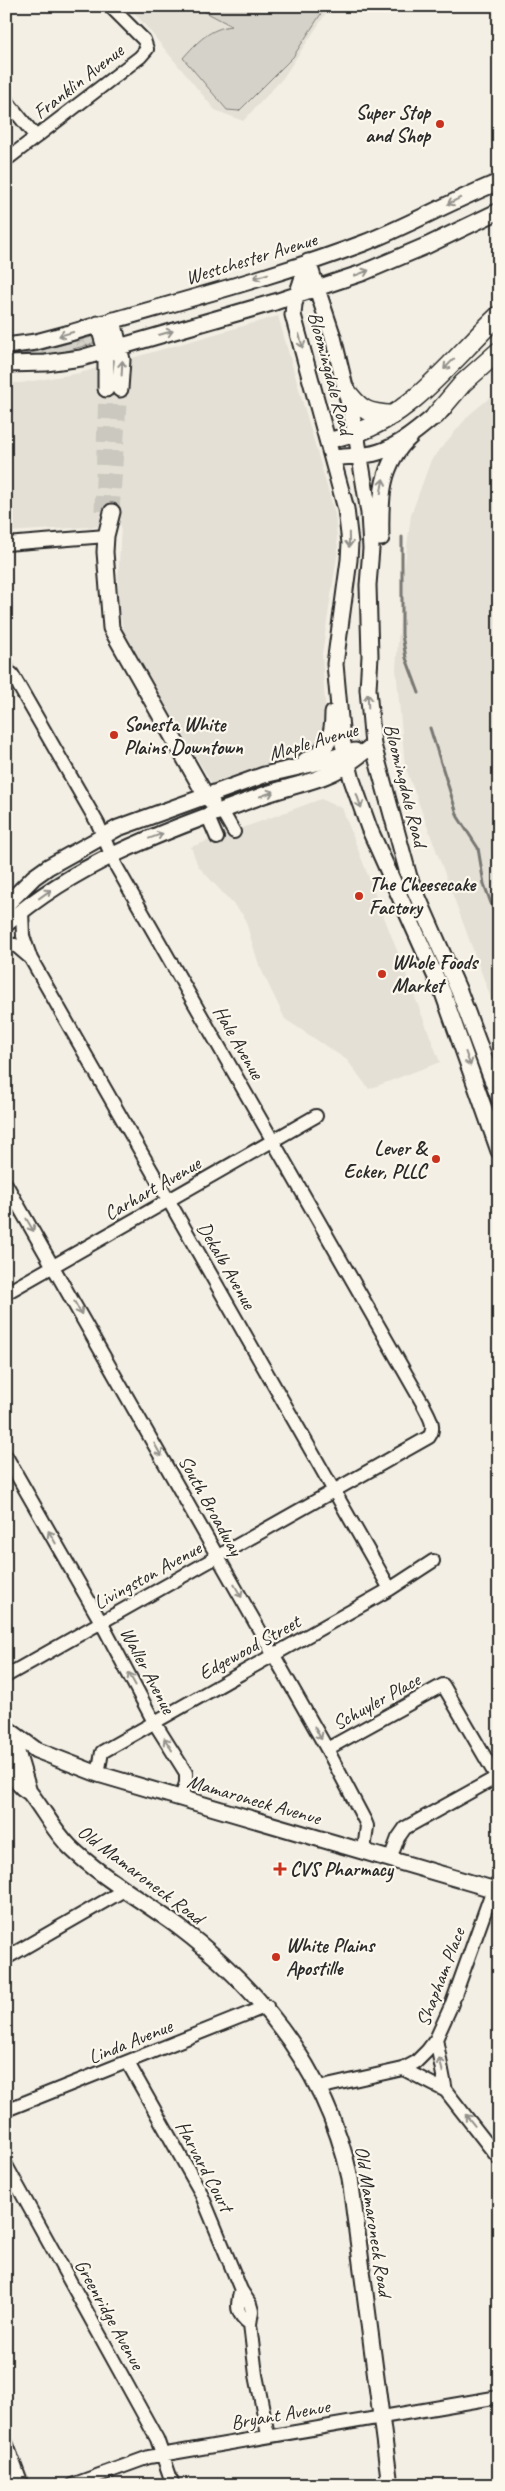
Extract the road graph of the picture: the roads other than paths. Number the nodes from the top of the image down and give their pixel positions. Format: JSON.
{"nodes":[{"id":1,"x":110,"y":6,"type":"edge"},
{"id":2,"x":6,"y":100,"type":"edge"},
{"id":3,"x":36,"y":137,"type":"junction"},
{"id":4,"x":6,"y":160,"type":"edge"},
{"id":5,"x":499,"y":182,"type":"edge"},
{"id":6,"x":499,"y":211,"type":"edge"},
{"id":7,"x":308,"y":262,"type":"junction"},
{"id":8,"x":316,"y":288,"type":"junction"},
{"id":9,"x":297,"y":294,"type":"junction"},
{"id":10,"x":499,"y":315,"type":"edge"},
{"id":11,"x":106,"y":322,"type":"junction"},
{"id":12,"x":6,"y":346,"type":"edge"},
{"id":13,"x":113,"y":349,"type":"junction"},
{"id":14,"x":499,"y":352,"type":"edge"},
{"id":15,"x":499,"y":361,"type":"edge"},
{"id":16,"x":6,"y":364,"type":"edge"},
{"id":17,"x":113,"y":389,"type":"tunnel mouth"},
{"id":18,"x":345,"y":389,"type":"junction"},
{"id":19,"x":393,"y":415,"type":"junction"},
{"id":20,"x":435,"y":416,"type":"junction"},
{"id":21,"x":356,"y":432,"type":"junction"},
{"id":22,"x":410,"y":436,"type":"junction"},
{"id":23,"x":328,"y":440,"type":"junction"},
{"id":24,"x":360,"y":455,"type":"junction"},
{"id":25,"x":333,"y":458,"type":"junction"},
{"id":26,"x":107,"y":512,"type":"tunnel mouth"},
{"id":27,"x":106,"y":536,"type":"junction"},
{"id":28,"x":6,"y":544,"type":"edge"},
{"id":29,"x":370,"y":656,"type":"junction"},
{"id":30,"x":335,"y":664,"type":"junction"},
{"id":31,"x":12,"y":674,"type":"tunnel mouth"},
{"id":32,"x":373,"y":745,"type":"junction"},
{"id":33,"x":347,"y":759,"type":"junction"},
{"id":34,"x":264,"y":776,"type":"junction"},
{"id":35,"x":206,"y":796,"type":"junction"},
{"id":36,"x":215,"y":814,"type":"junction"},
{"id":37,"x":234,"y":832,"type":"dead end"},
{"id":38,"x":103,"y":836,"type":"junction"},
{"id":39,"x":217,"y":838,"type":"dead end"},
{"id":40,"x":111,"y":854,"type":"junction"},
{"id":41,"x":34,"y":877,"type":"junction"},
{"id":42,"x":6,"y":895,"type":"edge"},
{"id":43,"x":6,"y":905,"type":"edge"},
{"id":44,"x":22,"y":911,"type":"junction"},
{"id":45,"x":6,"y":924,"type":"edge"},
{"id":46,"x":6,"y":944,"type":"edge"},
{"id":47,"x":31,"y":958,"type":"junction"},
{"id":48,"x":499,"y":1098,"type":"edge"},
{"id":49,"x":316,"y":1116,"type":"dead end"},
{"id":50,"x":273,"y":1140,"type":"junction"},
{"id":51,"x":499,"y":1151,"type":"edge"},
{"id":52,"x":6,"y":1184,"type":"edge"},
{"id":53,"x":169,"y":1201,"type":"junction"},
{"id":54,"x":54,"y":1266,"type":"junction"},
{"id":55,"x":6,"y":1293,"type":"edge"},
{"id":56,"x":433,"y":1429,"type":"joint"},
{"id":57,"x":6,"y":1456,"type":"edge"},
{"id":58,"x":334,"y":1492,"type":"junction"},
{"id":59,"x":218,"y":1557,"type":"junction"},
{"id":60,"x":433,"y":1561,"type":"dead end"},
{"id":61,"x":390,"y":1589,"type":"junction"},
{"id":62,"x":101,"y":1622,"type":"junction"},
{"id":63,"x":274,"y":1654,"type":"junction"},
{"id":64,"x":6,"y":1676,"type":"edge"},
{"id":65,"x":154,"y":1722,"type":"junction"},
{"id":66,"x":9,"y":1730,"type":"edge"},
{"id":67,"x":327,"y":1749,"type":"junction"},
{"id":68,"x":6,"y":1764,"type":"edge"},
{"id":69,"x":98,"y":1774,"type":"junction"},
{"id":70,"x":498,"y":1779,"type":"edge"},
{"id":71,"x":28,"y":1791,"type":"junction"},
{"id":72,"x":181,"y":1798,"type":"junction"},
{"id":73,"x":364,"y":1851,"type":"junction"},
{"id":74,"x":390,"y":1859,"type":"junction"},
{"id":75,"x":497,"y":1887,"type":"edge"},
{"id":76,"x":126,"y":1889,"type":"junction"},
{"id":77,"x":6,"y":1958,"type":"edge"},
{"id":78,"x":266,"y":2006,"type":"junction"},
{"id":79,"x":436,"y":2039,"type":"junction"},
{"id":80,"x":128,"y":2062,"type":"junction"},
{"id":81,"x":403,"y":2069,"type":"junction"},
{"id":82,"x":318,"y":2088,"type":"junction"},
{"id":83,"x":446,"y":2091,"type":"junction"},
{"id":84,"x":6,"y":2110,"type":"edge"},
{"id":85,"x":499,"y":2159,"type":"edge"},
{"id":86,"x":6,"y":2165,"type":"edge"},
{"id":87,"x":499,"y":2397,"type":"edge"},
{"id":88,"x":382,"y":2416,"type":"junction"},
{"id":89,"x":268,"y":2435,"type":"junction"},
{"id":90,"x":6,"y":2442,"type":"edge"},
{"id":91,"x":163,"y":2454,"type":"junction"},
{"id":92,"x":22,"y":2485,"type":"edge"},
{"id":93,"x":72,"y":2485,"type":"edge"},
{"id":94,"x":173,"y":2485,"type":"edge"},
{"id":95,"x":390,"y":2485,"type":"edge"}],
"edges":[{"from":1,"to":3,"type":"street","name":"Franklin Avenue"},
{"from":2,"to":3,"type":"street"},
{"from":3,"to":4,"type":"street","name":"Franklin Avenue"},
{"from":5,"to":7,"type":"main road","name":"Westchester Avenue","one_way":true},
{"from":8,"to":6,"type":"main road","one_way":true},
{"from":7,"to":8,"type":"main road","name":"Bloomingdale Road"},
{"from":7,"to":9,"type":"main road","name":"Bloomingdale Road"},
{"from":7,"to":11,"type":"main road","name":"Westchester Avenue","one_way":true},
{"from":8,"to":9,"type":"main road"},
{"from":8,"to":18,"type":"main road","name":"Bloomingdale Road"},
{"from":13,"to":9,"type":"main road","one_way":true},
{"from":9,"to":23,"type":"main road","name":"Bloomingdale Road","one_way":true},
{"from":10,"to":19,"type":"highway","one_way":true},
{"from":11,"to":12,"type":"main road","name":"Westchester Avenue","one_way":true},
{"from":11,"to":13,"type":"main road"},
{"from":13,"to":16,"type":"main road"},
{"from":13,"to":17,"type":"main road"},
{"from":14,"to":20,"type":"highway"},
{"from":15,"to":20,"type":"main road"},
{"from":18,"to":19,"type":"highway"},
{"from":18,"to":21,"type":"main road","name":"Bloomingdale Road"},
{"from":19,"to":21,"type":"highway"},
{"from":20,"to":22,"type":"main road"},
{"from":21,"to":23,"type":"main road"},
{"from":21,"to":24,"type":"main road","name":"Bloomingdale Road"},
{"from":22,"to":24,"type":"main road"},
{"from":29,"to":22,"type":"main road","one_way":true},
{"from":23,"to":25,"type":"main road","name":"Bloomingdale Road"},
{"from":24,"to":25,"type":"main road"},
{"from":24,"to":29,"type":"main road","name":"Bloomingdale Road"},
{"from":25,"to":30,"type":"main road","name":"Bloomingdale Road","one_way":true},
{"from":26,"to":27,"type":"main road"},
{"from":27,"to":28,"type":"street"},
{"from":27,"to":35,"type":"main road"},
{"from":32,"to":29,"type":"main road","name":"Bloomingdale Road","one_way":true},
{"from":30,"to":33,"type":"main road","name":"Bloomingdale Road"},
{"from":30,"to":34,"type":"main road"},
{"from":31,"to":38,"type":"street","name":"Hale Avenue"},
{"from":32,"to":33,"type":"main road","name":"Maple Avenue"},
{"from":32,"to":48,"type":"main road","name":"Bloomingdale Road"},
{"from":33,"to":34,"type":"main road","name":"Maple Avenue"},
{"from":36,"to":33,"type":"main road","name":"Maple Avenue","one_way":true},
{"from":33,"to":51,"type":"main road","name":"Bloomingdale Road","one_way":true},
{"from":34,"to":35,"type":"main road","name":"Maple Avenue"},
{"from":35,"to":36,"type":"main road"},
{"from":35,"to":38,"type":"main road","name":"Maple Avenue"},
{"from":36,"to":37,"type":"street"},
{"from":36,"to":39,"type":"street"},
{"from":40,"to":36,"type":"main road","name":"Maple Avenue","one_way":true},
{"from":38,"to":40,"type":"street","name":"Hale Avenue"},
{"from":38,"to":41,"type":"main road","name":"Maple Avenue"},
{"from":44,"to":40,"type":"main road","name":"Maple Avenue","one_way":true},
{"from":40,"to":50,"type":"street","name":"Hale Avenue"},
{"from":41,"to":42,"type":"main road"},
{"from":41,"to":43,"type":"main road","name":"Maple Avenue"},
{"from":44,"to":45,"type":"main road","name":"Maple Avenue"},
{"from":44,"to":47,"type":"street","name":"Dekalb Avenue"},
{"from":46,"to":47,"type":"street","name":"Dekalb Avenue"},
{"from":47,"to":53,"type":"street","name":"Dekalb Avenue"},
{"from":49,"to":50,"type":"street","name":"Carhart Avenue"},
{"from":50,"to":53,"type":"street","name":"Carhart Avenue"},
{"from":50,"to":56,"type":"street","name":"Hale Avenue"},
{"from":52,"to":54,"type":"street","name":"South Broadway","one_way":true},
{"from":53,"to":54,"type":"street","name":"Carhart Avenue"},
{"from":53,"to":58,"type":"street","name":"Dekalb Avenue"},
{"from":54,"to":55,"type":"street","name":"Carhart Avenue"},
{"from":54,"to":59,"type":"street","name":"South Broadway","one_way":true},
{"from":56,"to":58,"type":"street","name":"Livingston Avenue"},
{"from":62,"to":57,"type":"street","name":"Waller Avenue","one_way":true},
{"from":58,"to":59,"type":"street","name":"Livingston Avenue"},
{"from":58,"to":61,"type":"street","name":"Dekalb Avenue"},
{"from":59,"to":62,"type":"street","name":"Livingston Avenue"},
{"from":59,"to":63,"type":"street","name":"South Broadway","one_way":true},
{"from":60,"to":61,"type":"street","name":"Edgewood Street"},
{"from":61,"to":63,"type":"street","name":"Edgewood Street"},
{"from":62,"to":64,"type":"street","name":"Livingston Avenue"},
{"from":65,"to":62,"type":"street","name":"Waller Avenue","one_way":true},
{"from":63,"to":65,"type":"street","name":"Edgewood Street"},
{"from":63,"to":67,"type":"street","name":"South Broadway","one_way":true},
{"from":65,"to":69,"type":"street","name":"Edgewood Street"},
{"from":72,"to":65,"type":"street","name":"Waller Avenue","one_way":true},
{"from":66,"to":69,"type":"main road","name":"Mamaroneck Avenue"},
{"from":66,"to":71,"type":"main road","name":"Old Mamaroneck Road"},
{"from":67,"to":70,"type":"street","name":"Schuyler Place"},
{"from":67,"to":73,"type":"street","name":"South Broadway"},
{"from":68,"to":71,"type":"main road","name":"Old Mamaroneck Road"},
{"from":69,"to":72,"type":"main road","name":"Mamaroneck Avenue"},
{"from":70,"to":74,"type":"street"},
{"from":71,"to":76,"type":"main road","name":"Old Mamaroneck Road"},
{"from":72,"to":73,"type":"main road","name":"Mamaroneck Avenue"},
{"from":73,"to":74,"type":"main road","name":"Mamaroneck Avenue"},
{"from":74,"to":75,"type":"main road","name":"Mamaroneck Avenue"},
{"from":75,"to":79,"type":"street","name":"Shapham Place"},
{"from":76,"to":77,"type":"street"},
{"from":76,"to":78,"type":"main road","name":"Old Mamaroneck Road"},
{"from":78,"to":80,"type":"street","name":"Linda Avenue"},
{"from":78,"to":82,"type":"main road","name":"Old Mamaroneck Road"},
{"from":79,"to":81,"type":"street","name":"Shapham Place"},
{"from":83,"to":79,"type":"street","one_way":true},
{"from":80,"to":84,"type":"street","name":"Linda Avenue"},
{"from":80,"to":89,"type":"street","name":"Harvard Court"},
{"from":81,"to":82,"type":"street","name":"Shapham Place"},
{"from":81,"to":83,"type":"street"},
{"from":82,"to":88,"type":"main road","name":"Old Mamaroneck Road"},
{"from":85,"to":83,"type":"street","one_way":true},
{"from":86,"to":91,"type":"street","name":"Greenridge Avenue"},
{"from":87,"to":88,"type":"street","name":"Bryant Avenue"},
{"from":88,"to":89,"type":"street","name":"Bryant Avenue"},
{"from":88,"to":95,"type":"main road","name":"Old Mamaroneck Road"},
{"from":89,"to":91,"type":"street","name":"Bryant Avenue"},
{"from":90,"to":92,"type":"street"},
{"from":91,"to":93,"type":"street","name":"Bryant Avenue"},
{"from":91,"to":94,"type":"street","name":"Greenridge Avenue"}]}
